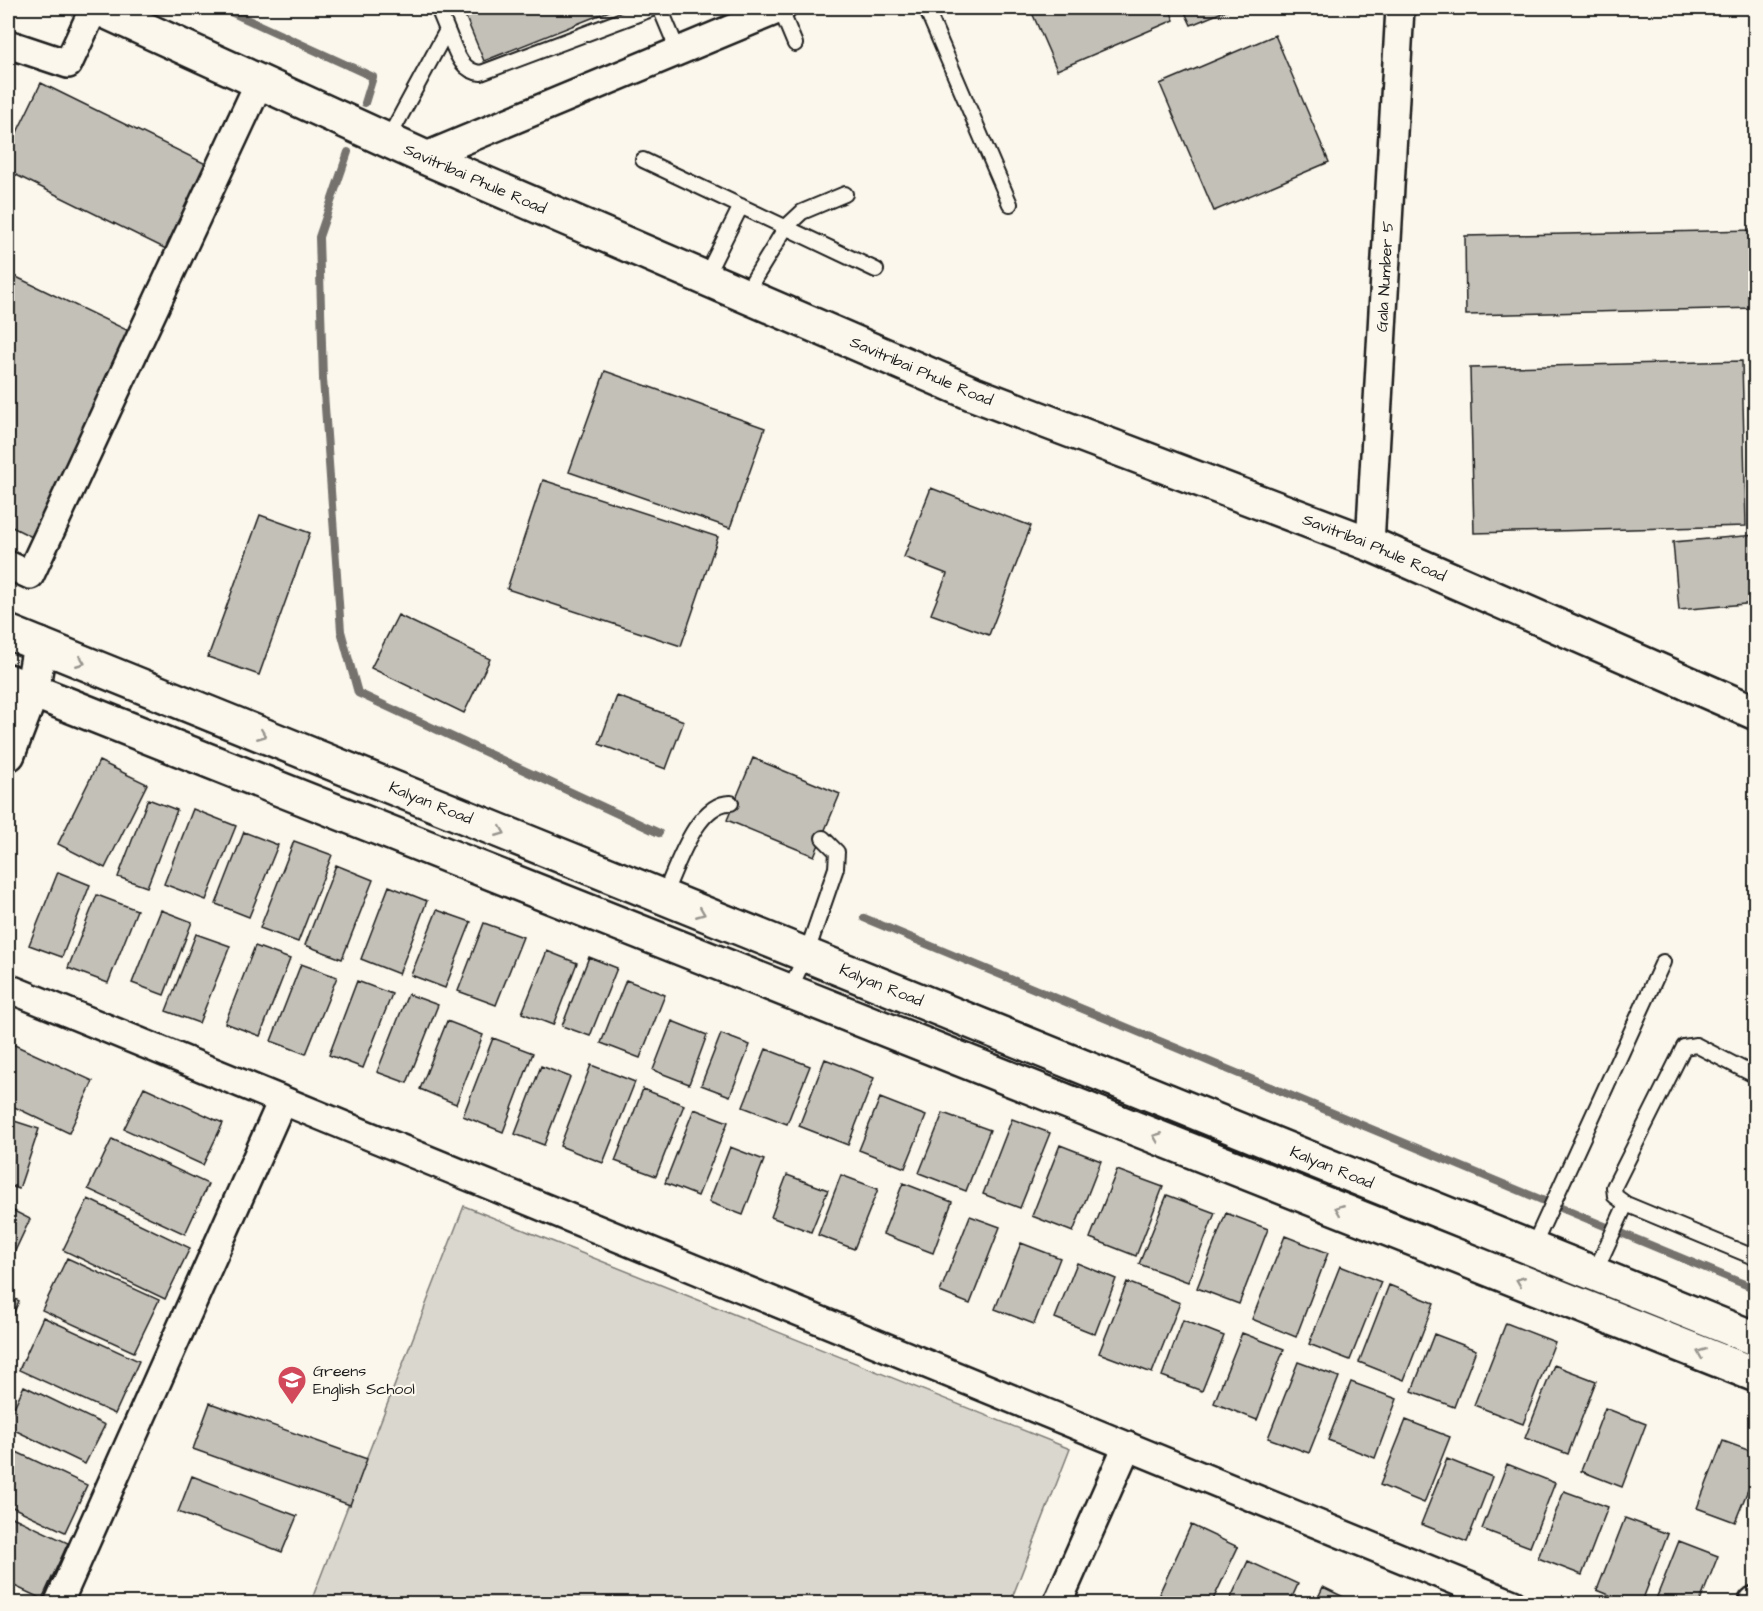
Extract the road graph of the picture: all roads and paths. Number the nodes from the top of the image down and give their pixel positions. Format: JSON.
{"nodes":[{"id":1,"x":95,"y":8,"type":"edge"},
{"id":2,"x":438,"y":8,"type":"edge"},
{"id":3,"x":654,"y":8,"type":"edge"},
{"id":4,"x":660,"y":8,"type":"edge"},
{"id":5,"x":781,"y":8,"type":"edge"},
{"id":6,"x":926,"y":8,"type":"edge"},
{"id":7,"x":1400,"y":8,"type":"edge"},
{"id":8,"x":447,"y":30,"type":"junction"},
{"id":9,"x":8,"y":44,"type":"edge"},
{"id":10,"x":795,"y":44,"type":"dead end"},
{"id":11,"x":678,"y":51,"type":"junction"},
{"id":12,"x":259,"y":83,"type":"junction"},
{"id":13,"x":387,"y":141,"type":"junction"},
{"id":14,"x":424,"y":157,"type":"junction"},
{"id":15,"x":643,"y":160,"type":"dead end"},
{"id":16,"x":845,"y":194,"type":"dead end"},
{"id":17,"x":1011,"y":204,"type":"dead end"},
{"id":18,"x":741,"y":206,"type":"junction"},
{"id":19,"x":786,"y":227,"type":"junction"},
{"id":20,"x":876,"y":270,"type":"dead end"},
{"id":21,"x":705,"y":278,"type":"junction"},
{"id":22,"x":744,"y":295,"type":"junction"},
{"id":23,"x":1370,"y":544,"type":"junction"},
{"id":24,"x":8,"y":565,"type":"edge"},
{"id":25,"x":8,"y":632,"type":"edge"},
{"id":26,"x":40,"y":645,"type":"junction"},
{"id":27,"x":20,"y":686,"type":"edge"},
{"id":28,"x":1755,"y":713,"type":"edge"},
{"id":29,"x":8,"y":754,"type":"edge"},
{"id":30,"x":731,"y":803,"type":"dead end"},
{"id":31,"x":823,"y":838,"type":"dead end"},
{"id":32,"x":663,"y":897,"type":"junction"},
{"id":33,"x":806,"y":955,"type":"junction"},
{"id":34,"x":1663,"y":963,"type":"dead end"},
{"id":35,"x":8,"y":988,"type":"edge"},
{"id":36,"x":789,"y":991,"type":"junction"},
{"id":37,"x":1755,"y":1076,"type":"edge"},
{"id":38,"x":282,"y":1101,"type":"junction"},
{"id":39,"x":1626,"y":1204,"type":"junction"},
{"id":40,"x":1532,"y":1249,"type":"junction"},
{"id":41,"x":1755,"y":1258,"type":"edge"},
{"id":42,"x":1594,"y":1274,"type":"junction"},
{"id":43,"x":1755,"y":1339,"type":"edge"},
{"id":44,"x":1755,"y":1375,"type":"edge"},
{"id":45,"x":1127,"y":1446,"type":"junction"},
{"id":46,"x":1464,"y":1594,"type":"edge"},
{"id":47,"x":58,"y":1604,"type":"edge"},
{"id":48,"x":1057,"y":1604,"type":"edge"},
{"id":49,"x":1513,"y":1604,"type":"edge"}],
"edges":[{"from":1,"to":9,"type":"street"},
{"from":1,"to":12,"type":"main road","name":"Savitribai Phule Road"},
{"from":2,"to":8,"type":"lane"},
{"from":3,"to":8,"type":"lane"},
{"from":4,"to":11,"type":"lane"},
{"from":5,"to":10,"type":"lane"},
{"from":5,"to":11,"type":"street"},
{"from":6,"to":17,"type":"lane"},
{"from":7,"to":23,"type":"street","name":"Gala Number 5"},
{"from":8,"to":13,"type":"lane"},
{"from":11,"to":14,"type":"street"},
{"from":12,"to":13,"type":"main road","name":"Savitribai Phule Road"},
{"from":12,"to":24,"type":"street"},
{"from":13,"to":14,"type":"main road","name":"Savitribai Phule Road"},
{"from":14,"to":21,"type":"main road","name":"Savitribai Phule Road"},
{"from":15,"to":18,"type":"lane"},
{"from":16,"to":19,"type":"lane"},
{"from":18,"to":19,"type":"lane"},
{"from":18,"to":21,"type":"lane"},
{"from":19,"to":20,"type":"lane"},
{"from":19,"to":22,"type":"lane"},
{"from":21,"to":22,"type":"main road","name":"Savitribai Phule Road"},
{"from":22,"to":23,"type":"main road","name":"Savitribai Phule Road"},
{"from":23,"to":28,"type":"main road","name":"Savitribai Phule Road"},
{"from":25,"to":26,"type":"main road","name":"Kalyan Road"},
{"from":26,"to":27,"type":"main road"},
{"from":26,"to":32,"type":"main road","name":"Kalyan Road","one_way":true},
{"from":27,"to":29,"type":"main road"},
{"from":27,"to":36,"type":"main road"},
{"from":30,"to":32,"type":"lane"},
{"from":31,"to":33,"type":"lane"},
{"from":32,"to":33,"type":"main road","name":"Kalyan Road","one_way":true},
{"from":33,"to":36,"type":"lane"},
{"from":33,"to":40,"type":"main road","name":"Kalyan Road"},
{"from":34,"to":40,"type":"lane"},
{"from":35,"to":38,"type":"street"},
{"from":44,"to":36,"type":"main road","one_way":true},
{"from":37,"to":39,"type":"lane"},
{"from":38,"to":45,"type":"street"},
{"from":38,"to":47,"type":"street"},
{"from":39,"to":41,"type":"lane"},
{"from":39,"to":42,"type":"lane"},
{"from":40,"to":42,"type":"main road","name":"Kalyan Road"},
{"from":42,"to":43,"type":"main road","name":"Kalyan Road"},
{"from":45,"to":46,"type":"street"},
{"from":45,"to":48,"type":"street"},
{"from":46,"to":49,"type":"street"}]}
